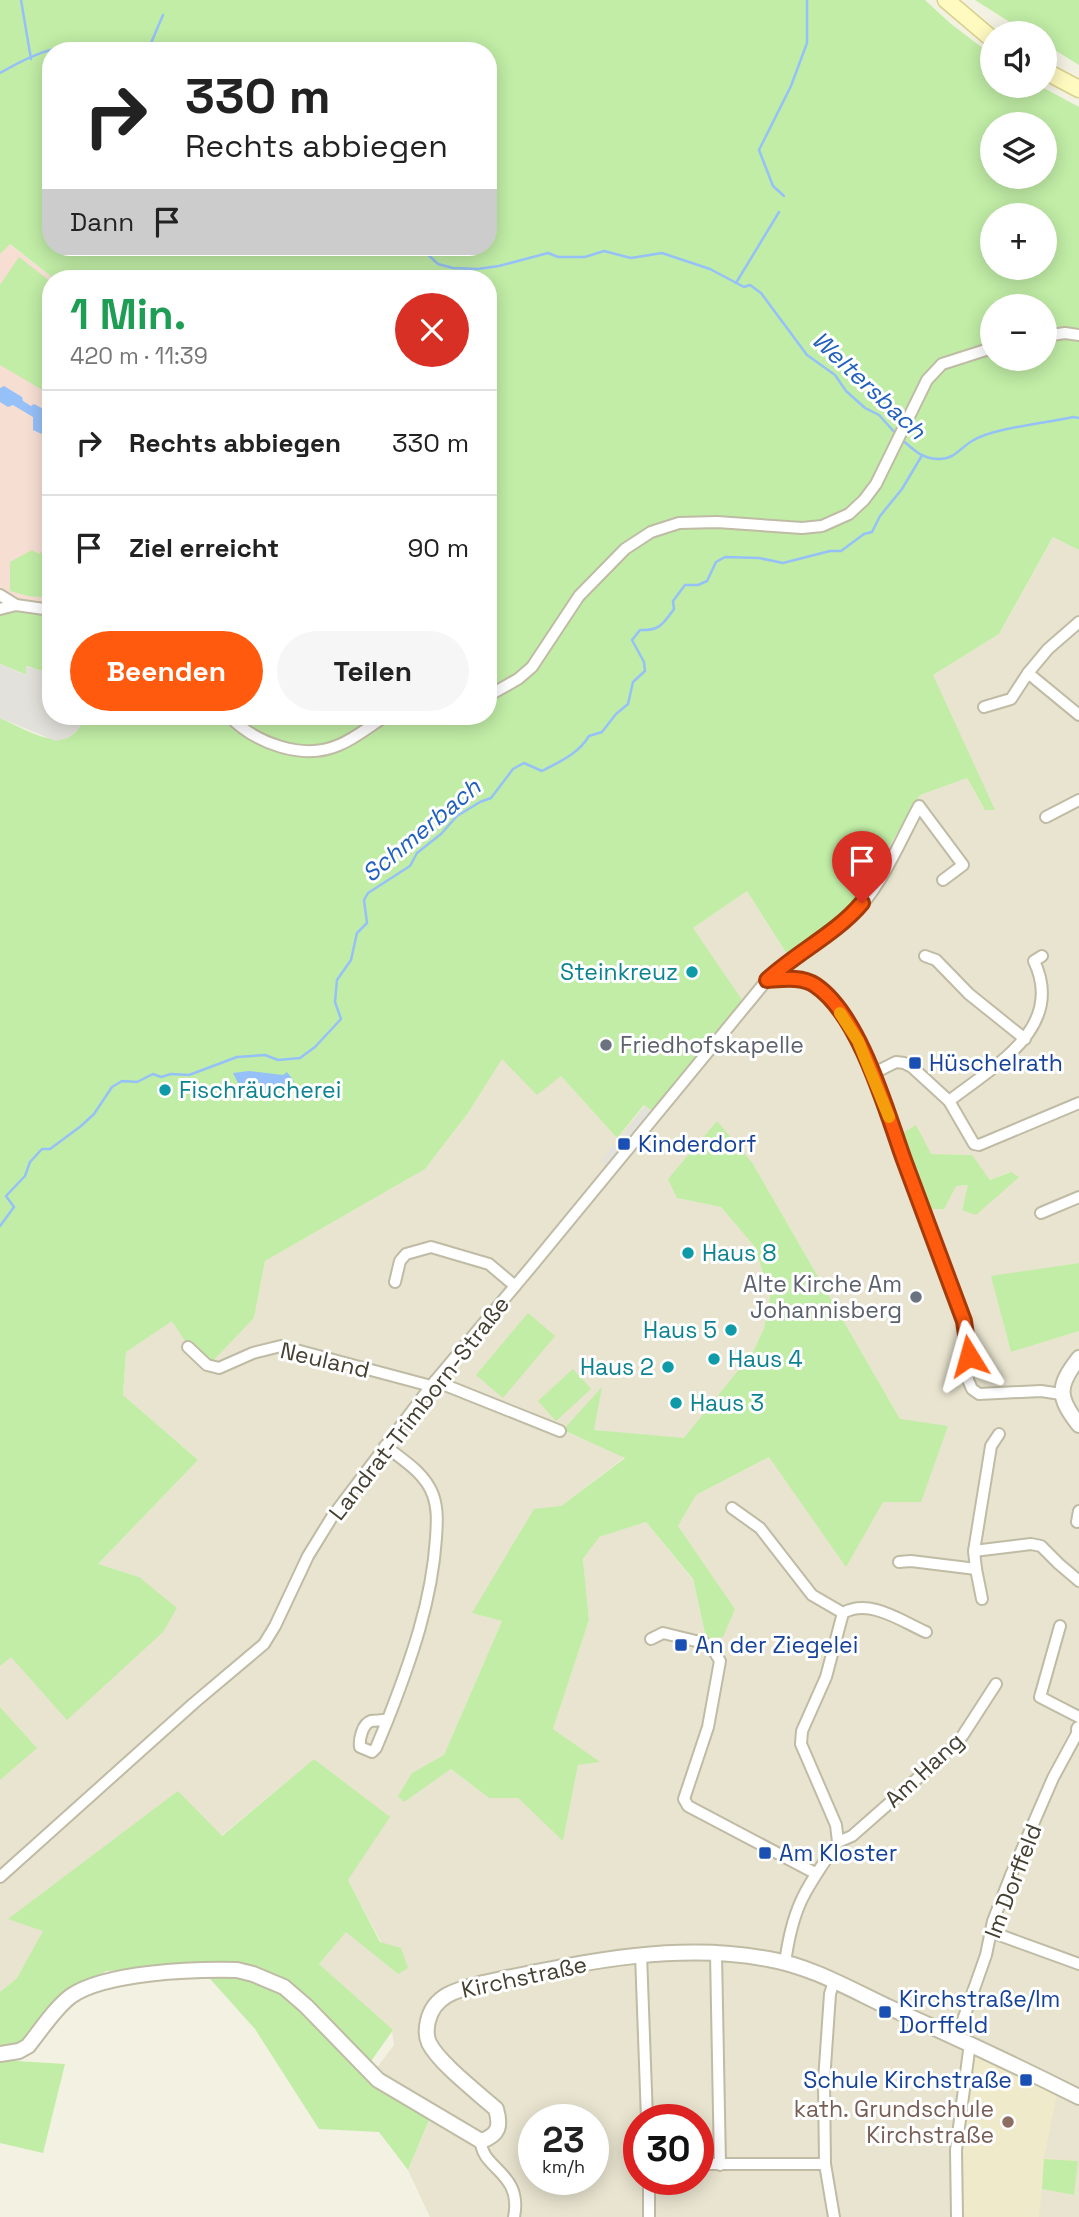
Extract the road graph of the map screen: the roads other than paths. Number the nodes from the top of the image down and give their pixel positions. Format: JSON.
{"nodes":[{"id":1,"x":946,"y":0,"type":"edge"},
{"id":2,"x":980,"y":29,"type":"edge"},
{"id":3,"x":1057,"y":77,"type":"edge"},
{"id":4,"x":1079,"y":89,"type":"edge"},
{"id":5,"x":1057,"y":334,"type":"edge"},
{"id":6,"x":1079,"y":335,"type":"edge"},
{"id":7,"x":980,"y":352,"type":"edge"},
{"id":8,"x":0,"y":596,"type":"edge"},
{"id":9,"x":16,"y":605,"type":"junction"},
{"id":10,"x":0,"y":609,"type":"edge"},
{"id":11,"x":42,"y":609,"type":"edge"},
{"id":12,"x":1079,"y":622,"type":"edge"},
{"id":13,"x":1028,"y":673,"type":"junction"},
{"id":14,"x":497,"y":691,"type":"edge"},
{"id":15,"x":984,"y":707,"type":"dead end"},
{"id":16,"x":1079,"y":715,"type":"edge"},
{"id":17,"x":238,"y":725,"type":"edge"},
{"id":18,"x":372,"y":725,"type":"edge"},
{"id":19,"x":1079,"y":800,"type":"edge"},
{"id":20,"x":1046,"y":817,"type":"dead end"},
{"id":21,"x":943,"y":880,"type":"dead end"},
{"id":22,"x":925,"y":956,"type":"dead end"},
{"id":23,"x":1042,"y":956,"type":"dead end"},
{"id":24,"x":767,"y":980,"type":"junction"},
{"id":25,"x":1025,"y":1039,"type":"junction"},
{"id":26,"x":872,"y":1074,"type":"junction"},
{"id":27,"x":949,"y":1101,"type":"junction"},
{"id":28,"x":1079,"y":1103,"type":"edge"},
{"id":29,"x":1079,"y":1197,"type":"edge"},
{"id":30,"x":1041,"y":1213,"type":"dead end"},
{"id":31,"x":395,"y":1282,"type":"dead end"},
{"id":32,"x":515,"y":1286,"type":"junction"},
{"id":33,"x":188,"y":1347,"type":"dead end"},
{"id":34,"x":1079,"y":1358,"type":"edge"},
{"id":35,"x":433,"y":1383,"type":"junction"},
{"id":36,"x":1061,"y":1394,"type":"junction"},
{"id":37,"x":1079,"y":1425,"type":"edge"},
{"id":38,"x":560,"y":1431,"type":"dead end"},
{"id":39,"x":999,"y":1434,"type":"dead end"},
{"id":40,"x":385,"y":1446,"type":"junction"},
{"id":41,"x":732,"y":1508,"type":"dead end"},
{"id":42,"x":974,"y":1551,"type":"junction"},
{"id":43,"x":900,"y":1562,"type":"dead end"},
{"id":44,"x":976,"y":1569,"type":"junction"},
{"id":45,"x":1079,"y":1581,"type":"edge"},
{"id":46,"x":982,"y":1599,"type":"dead end"},
{"id":47,"x":843,"y":1613,"type":"junction"},
{"id":48,"x":1060,"y":1626,"type":"dead end"},
{"id":49,"x":926,"y":1632,"type":"dead end"},
{"id":50,"x":651,"y":1639,"type":"dead end"},
{"id":51,"x":996,"y":1684,"type":"dead end"},
{"id":52,"x":1079,"y":1717,"type":"edge"},
{"id":53,"x":388,"y":1719,"type":"dead end"},
{"id":54,"x":1079,"y":1729,"type":"edge"},
{"id":55,"x":838,"y":1842,"type":"junction"},
{"id":56,"x":815,"y":1873,"type":"junction"},
{"id":57,"x":0,"y":1877,"type":"edge"},
{"id":58,"x":991,"y":1932,"type":"junction"},
{"id":59,"x":642,"y":1954,"type":"junction"},
{"id":60,"x":716,"y":1954,"type":"junction"},
{"id":61,"x":785,"y":1963,"type":"junction"},
{"id":62,"x":1079,"y":1964,"type":"edge"},
{"id":63,"x":834,"y":1981,"type":"junction"},
{"id":64,"x":964,"y":2040,"type":"junction"},
{"id":65,"x":0,"y":2054,"type":"edge"},
{"id":66,"x":1079,"y":2097,"type":"edge"},
{"id":67,"x":647,"y":2104,"type":"edge"},
{"id":68,"x":481,"y":2141,"type":"junction"},
{"id":69,"x":825,"y":2164,"type":"junction"},
{"id":70,"x":714,"y":2165,"type":"edge"},
{"id":71,"x":720,"y":2165,"type":"junction"},
{"id":72,"x":649,"y":2195,"type":"edge"},
{"id":73,"x":514,"y":2217,"type":"edge"},
{"id":74,"x":649,"y":2217,"type":"edge"},
{"id":75,"x":834,"y":2217,"type":"edge"},
{"id":76,"x":957,"y":2217,"type":"edge"}],
"edges":[{"from":1,"to":2,"type":"main road"},
{"from":3,"to":4,"type":"main road"},
{"from":5,"to":6,"type":"street"},
{"from":7,"to":14,"type":"street"},
{"from":8,"to":9,"type":"street"},
{"from":9,"to":10,"type":"street"},
{"from":9,"to":11,"type":"street"},
{"from":12,"to":13,"type":"street"},
{"from":13,"to":15,"type":"street"},
{"from":13,"to":16,"type":"street"},
{"from":17,"to":18,"type":"street"},
{"from":19,"to":20,"type":"street"},
{"from":21,"to":24,"type":"street","name":"Landrat-Trimborn-Straße"},
{"from":22,"to":25,"type":"street"},
{"from":23,"to":25,"type":"street"},
{"from":24,"to":26,"type":"street"},
{"from":24,"to":32,"type":"street","name":"Landrat-Trimborn-Straße"},
{"from":25,"to":27,"type":"street"},
{"from":26,"to":27,"type":"street"},
{"from":26,"to":36,"type":"street"},
{"from":27,"to":28,"type":"street"},
{"from":29,"to":30,"type":"street"},
{"from":31,"to":32,"type":"street"},
{"from":32,"to":35,"type":"street","name":"Landrat-Trimborn-Straße"},
{"from":33,"to":35,"type":"street","name":"Neuland"},
{"from":34,"to":36,"type":"street"},
{"from":35,"to":38,"type":"street","name":"Neuland"},
{"from":35,"to":40,"type":"street","name":"Landrat-Trimborn-Straße"},
{"from":36,"to":37,"type":"street"},
{"from":39,"to":42,"type":"street"},
{"from":40,"to":53,"type":"street"},
{"from":40,"to":57,"type":"street","name":"Landrat-Trimborn-Straße"},
{"from":41,"to":47,"type":"street"},
{"from":42,"to":44,"type":"street"},
{"from":42,"to":45,"type":"street"},
{"from":43,"to":44,"type":"street"},
{"from":44,"to":46,"type":"street"},
{"from":47,"to":49,"type":"street"},
{"from":47,"to":55,"type":"street"},
{"from":48,"to":52,"type":"street"},
{"from":50,"to":56,"type":"street"},
{"from":51,"to":55,"type":"street","name":"Am Hang"},
{"from":54,"to":58,"type":"street","name":"Im Dorffeld"},
{"from":55,"to":56,"type":"street"},
{"from":56,"to":61,"type":"street"},
{"from":58,"to":62,"type":"street"},
{"from":58,"to":64,"type":"street","name":"Im Dorffeld"},
{"from":59,"to":60,"type":"street","name":"Kirchstraße"},
{"from":59,"to":67,"type":"street"},
{"from":59,"to":68,"type":"street","name":"Kirchstraße"},
{"from":60,"to":61,"type":"street","name":"Kirchstraße"},
{"from":60,"to":71,"type":"street"},
{"from":61,"to":63,"type":"street","name":"Kirchstraße"},
{"from":63,"to":64,"type":"street","name":"Kirchstraße"},
{"from":63,"to":69,"type":"street"},
{"from":64,"to":66,"type":"street","name":"Kirchstraße"},
{"from":64,"to":76,"type":"street","name":"Im Dorffeld"},
{"from":65,"to":68,"type":"street"},
{"from":68,"to":73,"type":"street"},
{"from":69,"to":71,"type":"street"},
{"from":69,"to":75,"type":"street"},
{"from":70,"to":71,"type":"street"},
{"from":72,"to":74,"type":"street"}]}
